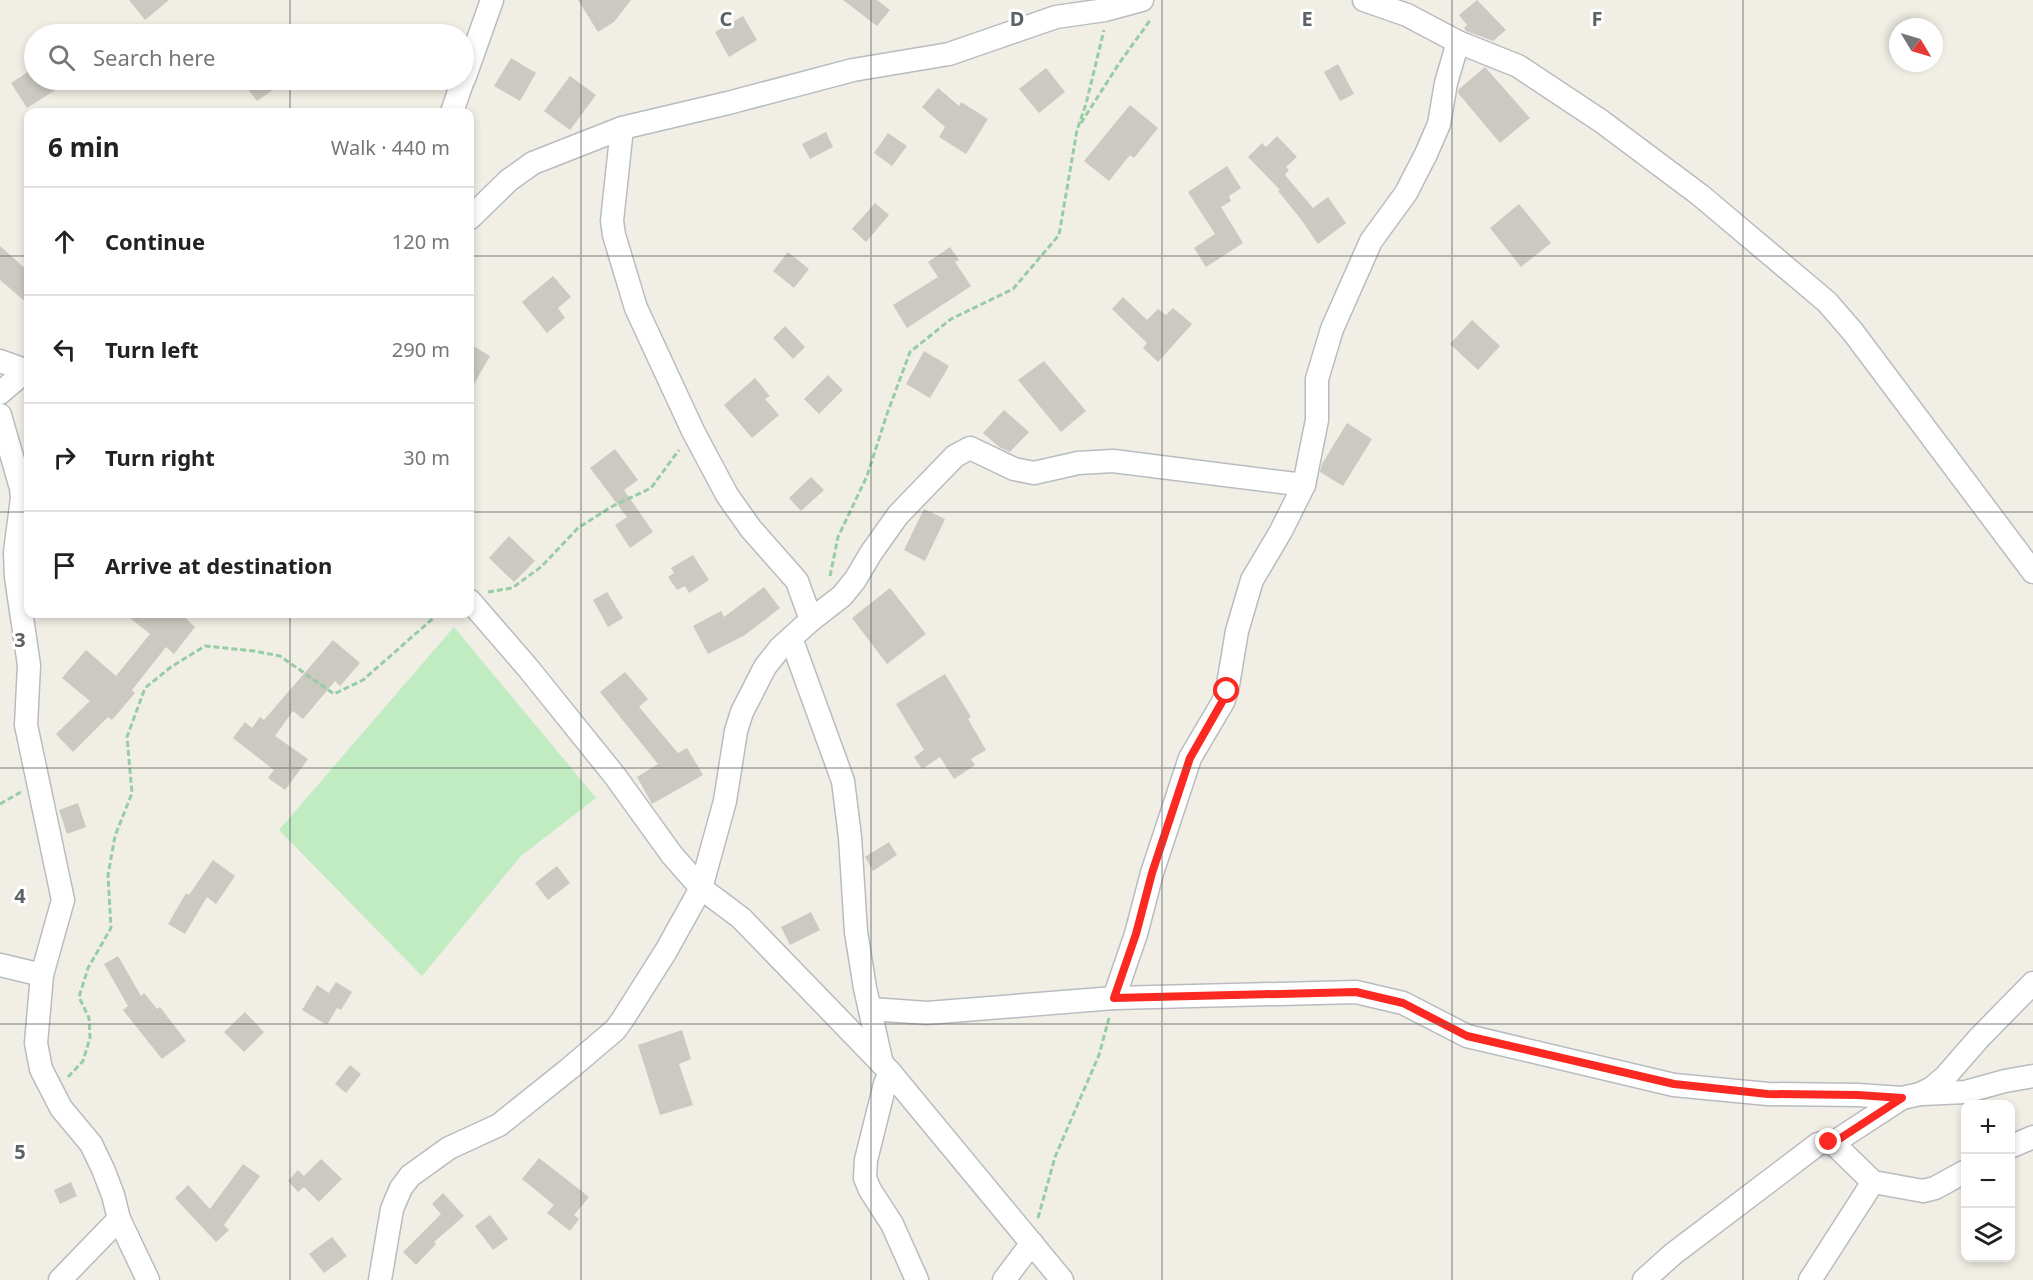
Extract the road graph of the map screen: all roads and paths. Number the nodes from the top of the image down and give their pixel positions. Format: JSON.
{"nodes":[{"id":1,"x":492,"y":0,"type":"edge"},
{"id":2,"x":1078,"y":0,"type":"edge"},
{"id":3,"x":1364,"y":0,"type":"edge"},
{"id":4,"x":1105,"y":5,"type":"edge"},
{"id":5,"x":1147,"y":9,"type":"edge"},
{"id":6,"x":1056,"y":17,"type":"junction"},
{"id":7,"x":1458,"y":42,"type":"junction"},
{"id":8,"x":474,"y":49,"type":"edge"},
{"id":9,"x":459,"y":90,"type":"edge"},
{"id":10,"x":453,"y":108,"type":"edge"},
{"id":11,"x":622,"y":128,"type":"junction"},
{"id":12,"x":1077,"y":130,"type":"junction"},
{"id":13,"x":474,"y":215,"type":"edge"},
{"id":14,"x":0,"y":362,"type":"edge"},
{"id":15,"x":24,"y":370,"type":"edge"},
{"id":16,"x":24,"y":374,"type":"edge"},
{"id":17,"x":0,"y":393,"type":"edge"},
{"id":18,"x":0,"y":415,"type":"edge"},
{"id":19,"x":693,"y":431,"type":"junction"},
{"id":20,"x":1304,"y":485,"type":"junction"},
{"id":21,"x":2033,"y":572,"type":"edge"},
{"id":22,"x":830,"y":579,"type":"dead end"},
{"id":23,"x":474,"y":600,"type":"edge"},
{"id":24,"x":474,"y":605,"type":"edge"},
{"id":25,"x":433,"y":618,"type":"edge"},
{"id":26,"x":811,"y":620,"type":"junction"},
{"id":27,"x":791,"y":639,"type":"junction"},
{"id":28,"x":701,"y":888,"type":"junction"},
{"id":29,"x":0,"y":965,"type":"edge"},
{"id":30,"x":42,"y":975,"type":"junction"},
{"id":31,"x":2033,"y":983,"type":"edge"},
{"id":32,"x":1114,"y":998,"type":"junction"},
{"id":33,"x":871,"y":1009,"type":"junction"},
{"id":34,"x":886,"y":1068,"type":"junction"},
{"id":35,"x":2033,"y":1076,"type":"edge"},
{"id":36,"x":1911,"y":1096,"type":"junction"},
{"id":37,"x":61,"y":1108,"type":"junction"},
{"id":38,"x":2033,"y":1137,"type":"edge"},
{"id":39,"x":1833,"y":1143,"type":"junction"},
{"id":40,"x":2015,"y":1145,"type":"edge"},
{"id":41,"x":1961,"y":1173,"type":"edge"},
{"id":42,"x":1873,"y":1182,"type":"junction"},
{"id":43,"x":118,"y":1220,"type":"junction"},
{"id":44,"x":1032,"y":1243,"type":"junction"},
{"id":45,"x":60,"y":1280,"type":"edge"},
{"id":46,"x":148,"y":1280,"type":"edge"},
{"id":47,"x":380,"y":1280,"type":"edge"},
{"id":48,"x":917,"y":1280,"type":"edge"},
{"id":49,"x":1004,"y":1280,"type":"edge"},
{"id":50,"x":1062,"y":1280,"type":"edge"},
{"id":51,"x":1644,"y":1280,"type":"edge"},
{"id":52,"x":1810,"y":1280,"type":"edge"}],
"edges":[{"from":1,"to":8,"type":"street"},
{"from":2,"to":6,"type":"street"},
{"from":3,"to":7,"type":"street"},
{"from":4,"to":5,"type":"street"},
{"from":4,"to":6,"type":"street"},
{"from":4,"to":12,"type":"path"},
{"from":5,"to":12,"type":"path"},
{"from":6,"to":11,"type":"street"},
{"from":7,"to":20,"type":"street"},
{"from":7,"to":21,"type":"street"},
{"from":9,"to":10,"type":"street"},
{"from":11,"to":13,"type":"street"},
{"from":11,"to":19,"type":"street"},
{"from":12,"to":22,"type":"path"},
{"from":14,"to":15,"type":"street"},
{"from":16,"to":17,"type":"street"},
{"from":18,"to":30,"type":"street"},
{"from":19,"to":23,"type":"path"},
{"from":19,"to":26,"type":"street"},
{"from":20,"to":26,"type":"street"},
{"from":20,"to":32,"type":"street"},
{"from":24,"to":28,"type":"street"},
{"from":25,"to":37,"type":"path"},
{"from":26,"to":27,"type":"street"},
{"from":27,"to":28,"type":"street"},
{"from":27,"to":33,"type":"street"},
{"from":28,"to":34,"type":"street"},
{"from":28,"to":47,"type":"street"},
{"from":29,"to":30,"type":"street"},
{"from":30,"to":37,"type":"street"},
{"from":31,"to":36,"type":"street"},
{"from":32,"to":33,"type":"street"},
{"from":32,"to":36,"type":"street"},
{"from":32,"to":44,"type":"path"},
{"from":33,"to":34,"type":"street"},
{"from":34,"to":44,"type":"street"},
{"from":34,"to":48,"type":"street"},
{"from":35,"to":36,"type":"street"},
{"from":36,"to":39,"type":"street"},
{"from":37,"to":43,"type":"street"},
{"from":38,"to":40,"type":"street"},
{"from":39,"to":42,"type":"street"},
{"from":39,"to":51,"type":"street"},
{"from":41,"to":42,"type":"street"},
{"from":42,"to":52,"type":"street"},
{"from":43,"to":45,"type":"street"},
{"from":43,"to":46,"type":"street"},
{"from":44,"to":49,"type":"street"},
{"from":44,"to":50,"type":"street"}]}
